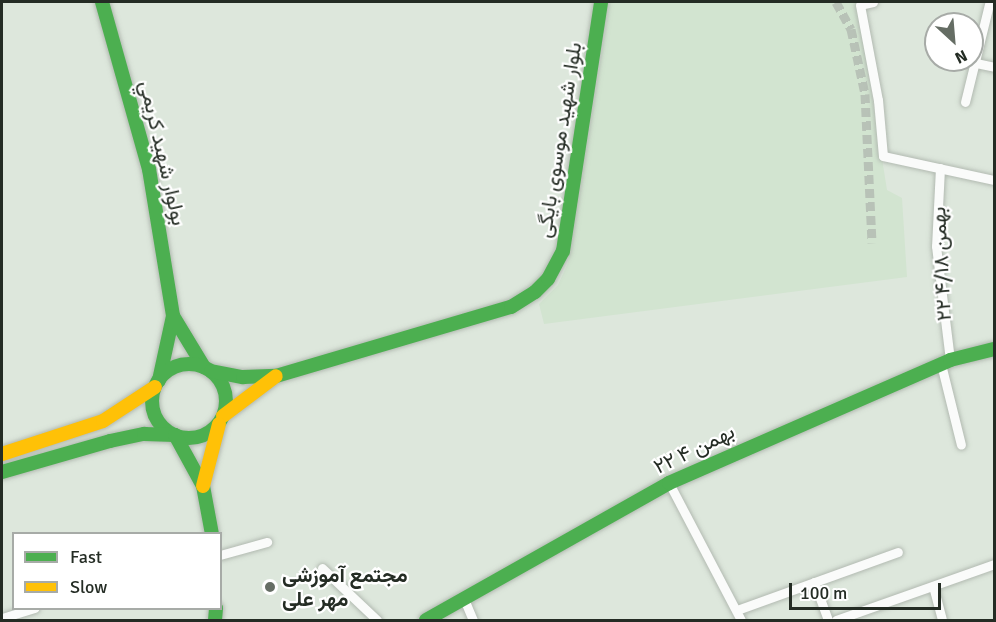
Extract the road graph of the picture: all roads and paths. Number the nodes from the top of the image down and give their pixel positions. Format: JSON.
{"nodes":[{"id":1,"x":102,"y":2,"type":"edge"},
{"id":2,"x":601,"y":2,"type":"edge"},
{"id":3,"x":873,"y":2,"type":"edge"},
{"id":4,"x":991,"y":4,"type":"edge"},
{"id":5,"x":984,"y":30,"type":"edge"},
{"id":6,"x":972,"y":72,"type":"edge"},
{"id":7,"x":964,"y":102,"type":"dead end"},
{"id":8,"x":940,"y":168,"type":"junction"},
{"id":9,"x":994,"y":180,"type":"edge"},
{"id":10,"x":173,"y":316,"type":"junction"},
{"id":11,"x":994,"y":349,"type":"edge"},
{"id":12,"x":945,"y":362,"type":"junction"},
{"id":13,"x":208,"y":369,"type":"junction"},
{"id":14,"x":276,"y":376,"type":"junction"},
{"id":15,"x":157,"y":383,"type":"junction"},
{"id":16,"x":221,"y":419,"type":"junction"},
{"id":17,"x":175,"y":435,"type":"junction"},
{"id":18,"x":961,"y":445,"type":"dead end"},
{"id":19,"x":2,"y":454,"type":"edge"},
{"id":20,"x":2,"y":472,"type":"edge"},
{"id":21,"x":669,"y":483,"type":"junction"},
{"id":22,"x":203,"y":486,"type":"junction"},
{"id":23,"x":212,"y":532,"type":"edge"},
{"id":24,"x":267,"y":542,"type":"dead end"},
{"id":25,"x":897,"y":552,"type":"dead end"},
{"id":26,"x":222,"y":554,"type":"edge"},
{"id":27,"x":994,"y":564,"type":"edge"},
{"id":28,"x":321,"y":568,"type":"dead end"},
{"id":29,"x":814,"y":582,"type":"junction"},
{"id":30,"x":933,"y":586,"type":"junction"},
{"id":31,"x":464,"y":599,"type":"junction"},
{"id":32,"x":31,"y":610,"type":"edge"},
{"id":33,"x":737,"y":610,"type":"junction"},
{"id":34,"x":2,"y":619,"type":"edge"},
{"id":35,"x":377,"y":621,"type":"edge"},
{"id":36,"x":426,"y":621,"type":"edge"},
{"id":37,"x":473,"y":621,"type":"edge"},
{"id":38,"x":741,"y":621,"type":"edge"},
{"id":39,"x":828,"y":621,"type":"edge"},
{"id":40,"x":836,"y":621,"type":"edge"},
{"id":41,"x":942,"y":621,"type":"edge"}],
"edges":[{"from":1,"to":10,"type":"street","name":"بولوار شهيد كريمي"},
{"from":2,"to":14,"type":"street","name":"بلوار شهید موسوی بایگی"},
{"from":3,"to":8,"type":"street"},
{"from":4,"to":5,"type":"street"},
{"from":6,"to":7,"type":"street"},
{"from":8,"to":9,"type":"street"},
{"from":8,"to":12,"type":"street","name":"۲۲ بهمن ۴/۱۸"},
{"from":10,"to":13,"type":"street","name":"بولوار شهيد كريمي"},
{"from":10,"to":15,"type":"street","name":"بولوار شهيد كريمي"},
{"from":11,"to":12,"type":"street","name":"۲۲ بهمن ۴"},
{"from":12,"to":18,"type":"street","name":"۲۲ بهمن ۴/۱۸"},
{"from":12,"to":21,"type":"street","name":"۲۲ بهمن ۴"},
{"from":13,"to":14,"type":"street","name":"بلوار شهید موسوی بایگی"},
{"from":13,"to":15,"type":"street"},
{"from":13,"to":16,"type":"street"},
{"from":14,"to":16,"type":"street","name":"بلوار شهید موسوی بایگی"},
{"from":15,"to":17,"type":"street"},
{"from":15,"to":19,"type":"street"},
{"from":16,"to":17,"type":"street"},
{"from":16,"to":22,"type":"street"},
{"from":17,"to":20,"type":"street"},
{"from":17,"to":22,"type":"street"},
{"from":21,"to":31,"type":"street","name":"۲۲ بهمن ۴"},
{"from":21,"to":33,"type":"street"},
{"from":22,"to":23,"type":"street"},
{"from":24,"to":26,"type":"street"},
{"from":25,"to":29,"type":"street"},
{"from":27,"to":30,"type":"street"},
{"from":28,"to":35,"type":"street"},
{"from":29,"to":33,"type":"street"},
{"from":29,"to":39,"type":"street"},
{"from":30,"to":40,"type":"street"},
{"from":30,"to":41,"type":"street"},
{"from":31,"to":36,"type":"street","name":"۲۲ بهمن ۴"},
{"from":31,"to":37,"type":"street"},
{"from":32,"to":34,"type":"street"},
{"from":33,"to":38,"type":"street"}]}
